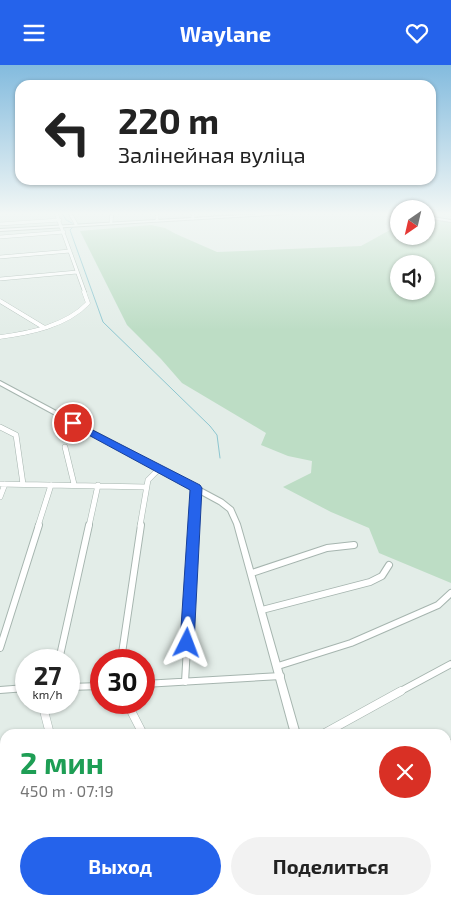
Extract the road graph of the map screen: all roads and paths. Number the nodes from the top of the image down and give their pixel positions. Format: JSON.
{"nodes":[{"id":1,"x":57,"y":252,"type":"edge"},
{"id":2,"x":70,"y":252,"type":"edge"},
{"id":3,"x":0,"y":257,"type":"edge"},
{"id":4,"x":77,"y":272,"type":"junction"},
{"id":5,"x":0,"y":279,"type":"edge"},
{"id":6,"x":0,"y":301,"type":"edge"},
{"id":7,"x":43,"y":327,"type":"junction"},
{"id":8,"x":0,"y":337,"type":"edge"},
{"id":9,"x":0,"y":383,"type":"edge"},
{"id":10,"x":0,"y":427,"type":"edge"},
{"id":11,"x":65,"y":447,"type":"dead end"},
{"id":12,"x":159,"y":469,"type":"junction"},
{"id":13,"x":3,"y":484,"type":"edge"},
{"id":14,"x":23,"y":484,"type":"junction"},
{"id":15,"x":74,"y":484,"type":"junction"},
{"id":16,"x":51,"y":485,"type":"junction"},
{"id":17,"x":98,"y":485,"type":"junction"},
{"id":18,"x":146,"y":487,"type":"junction"},
{"id":19,"x":196,"y":488,"type":"junction"},
{"id":20,"x":0,"y":497,"type":"edge"},
{"id":21,"x":354,"y":545,"type":"dead end"},
{"id":22,"x":389,"y":565,"type":"dead end"},
{"id":23,"x":252,"y":573,"type":"junction"},
{"id":24,"x":451,"y":593,"type":"edge"},
{"id":25,"x":262,"y":610,"type":"junction"},
{"id":26,"x":0,"y":648,"type":"edge"},
{"id":27,"x":62,"y":649,"type":"edge"},
{"id":28,"x":123,"y":649,"type":"edge"},
{"id":29,"x":451,"y":664,"type":"edge"},
{"id":30,"x":278,"y":666,"type":"junction"},
{"id":31,"x":280,"y":676,"type":"junction"},
{"id":32,"x":185,"y":681,"type":"junction"},
{"id":33,"x":155,"y":683,"type":"edge"},
{"id":34,"x":15,"y":689,"type":"edge"},
{"id":35,"x":0,"y":690,"type":"edge"},
{"id":36,"x":45,"y":714,"type":"edge"},
{"id":37,"x":133,"y":714,"type":"edge"},
{"id":38,"x":49,"y":729,"type":"edge"},
{"id":39,"x":140,"y":729,"type":"edge"},
{"id":40,"x":295,"y":729,"type":"edge"},
{"id":41,"x":332,"y":729,"type":"edge"}],
"edges":[{"from":1,"to":3,"type":"street"},
{"from":2,"to":4,"type":"street"},
{"from":4,"to":5,"type":"street"},
{"from":4,"to":7,"type":"street"},
{"from":6,"to":7,"type":"street"},
{"from":7,"to":8,"type":"street"},
{"from":9,"to":12,"type":"street"},
{"from":10,"to":14,"type":"street"},
{"from":11,"to":15,"type":"street"},
{"from":12,"to":18,"type":"street"},
{"from":12,"to":19,"type":"street"},
{"from":13,"to":14,"type":"street"},
{"from":13,"to":20,"type":"street"},
{"from":14,"to":16,"type":"street"},
{"from":15,"to":16,"type":"street"},
{"from":15,"to":17,"type":"street"},
{"from":16,"to":26,"type":"street"},
{"from":17,"to":18,"type":"street"},
{"from":17,"to":27,"type":"street"},
{"from":18,"to":28,"type":"street"},
{"from":19,"to":23,"type":"street"},
{"from":19,"to":32,"type":"street"},
{"from":21,"to":23,"type":"street"},
{"from":22,"to":25,"type":"street"},
{"from":23,"to":25,"type":"street"},
{"from":24,"to":30,"type":"street"},
{"from":25,"to":30,"type":"street"},
{"from":29,"to":41,"type":"street"},
{"from":30,"to":31,"type":"street"},
{"from":31,"to":32,"type":"street"},
{"from":31,"to":40,"type":"street"},
{"from":32,"to":33,"type":"street"},
{"from":34,"to":35,"type":"street"},
{"from":36,"to":38,"type":"street"},
{"from":37,"to":39,"type":"street"}]}
